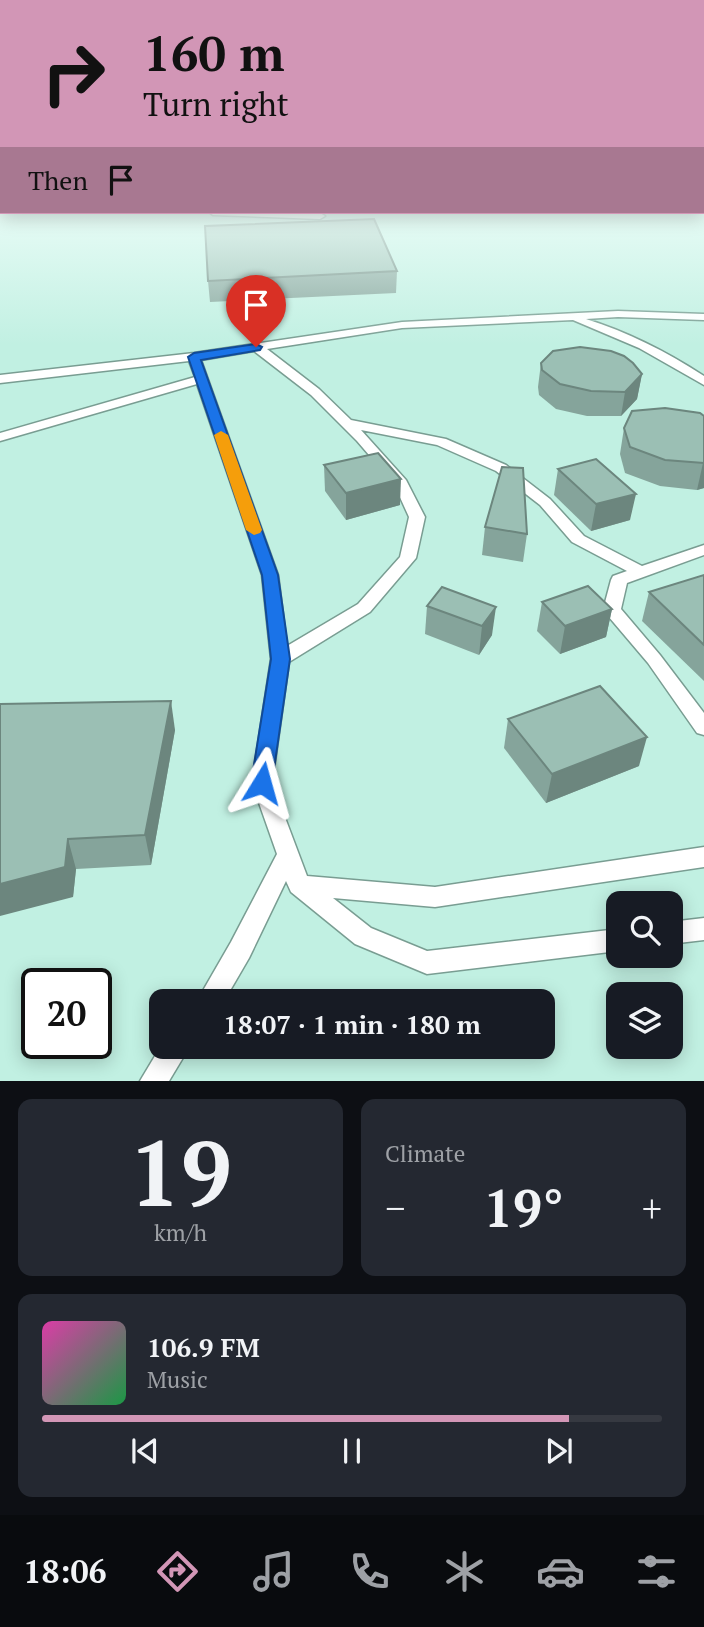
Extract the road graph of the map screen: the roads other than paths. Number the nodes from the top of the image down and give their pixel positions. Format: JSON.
{"nodes":[{"id":1,"x":565,"y":316,"type":"junction"},
{"id":2,"x":704,"y":317,"type":"edge"},
{"id":3,"x":256,"y":347,"type":"junction"},
{"id":4,"x":194,"y":357,"type":"junction"},
{"id":5,"x":0,"y":379,"type":"edge"},
{"id":6,"x":201,"y":379,"type":"junction"},
{"id":7,"x":704,"y":381,"type":"edge"},
{"id":8,"x":347,"y":423,"type":"junction"},
{"id":9,"x":0,"y":437,"type":"edge"},
{"id":10,"x":704,"y":550,"type":"edge"},
{"id":11,"x":642,"y":572,"type":"junction"},
{"id":12,"x":280,"y":659,"type":"junction"},
{"id":13,"x":704,"y":728,"type":"edge"},
{"id":14,"x":288,"y":854,"type":"junction"},
{"id":15,"x":704,"y":857,"type":"edge"},
{"id":16,"x":299,"y":885,"type":"junction"},
{"id":17,"x":704,"y":929,"type":"edge"},
{"id":18,"x":683,"y":931,"type":"edge"},
{"id":19,"x":606,"y":941,"type":"edge"},
{"id":20,"x":217,"y":989,"type":"edge"},
{"id":21,"x":168,"y":1059,"type":"edge"},
{"id":22,"x":153,"y":1081,"type":"edge"}],
"edges":[{"from":1,"to":2,"type":"lane"},
{"from":1,"to":3,"type":"lane"},
{"from":1,"to":7,"type":"lane"},
{"from":3,"to":4,"type":"lane"},
{"from":3,"to":8,"type":"lane"},
{"from":4,"to":5,"type":"lane"},
{"from":4,"to":6,"type":"lane"},
{"from":6,"to":9,"type":"lane"},
{"from":6,"to":12,"type":"lane"},
{"from":8,"to":11,"type":"lane"},
{"from":8,"to":12,"type":"lane"},
{"from":10,"to":11,"type":"lane"},
{"from":11,"to":13,"type":"lane"},
{"from":12,"to":14,"type":"lane"},
{"from":14,"to":16,"type":"lane"},
{"from":14,"to":20,"type":"lane"},
{"from":15,"to":16,"type":"lane"},
{"from":16,"to":19,"type":"lane"},
{"from":17,"to":18,"type":"lane"},
{"from":21,"to":22,"type":"lane"}]}
